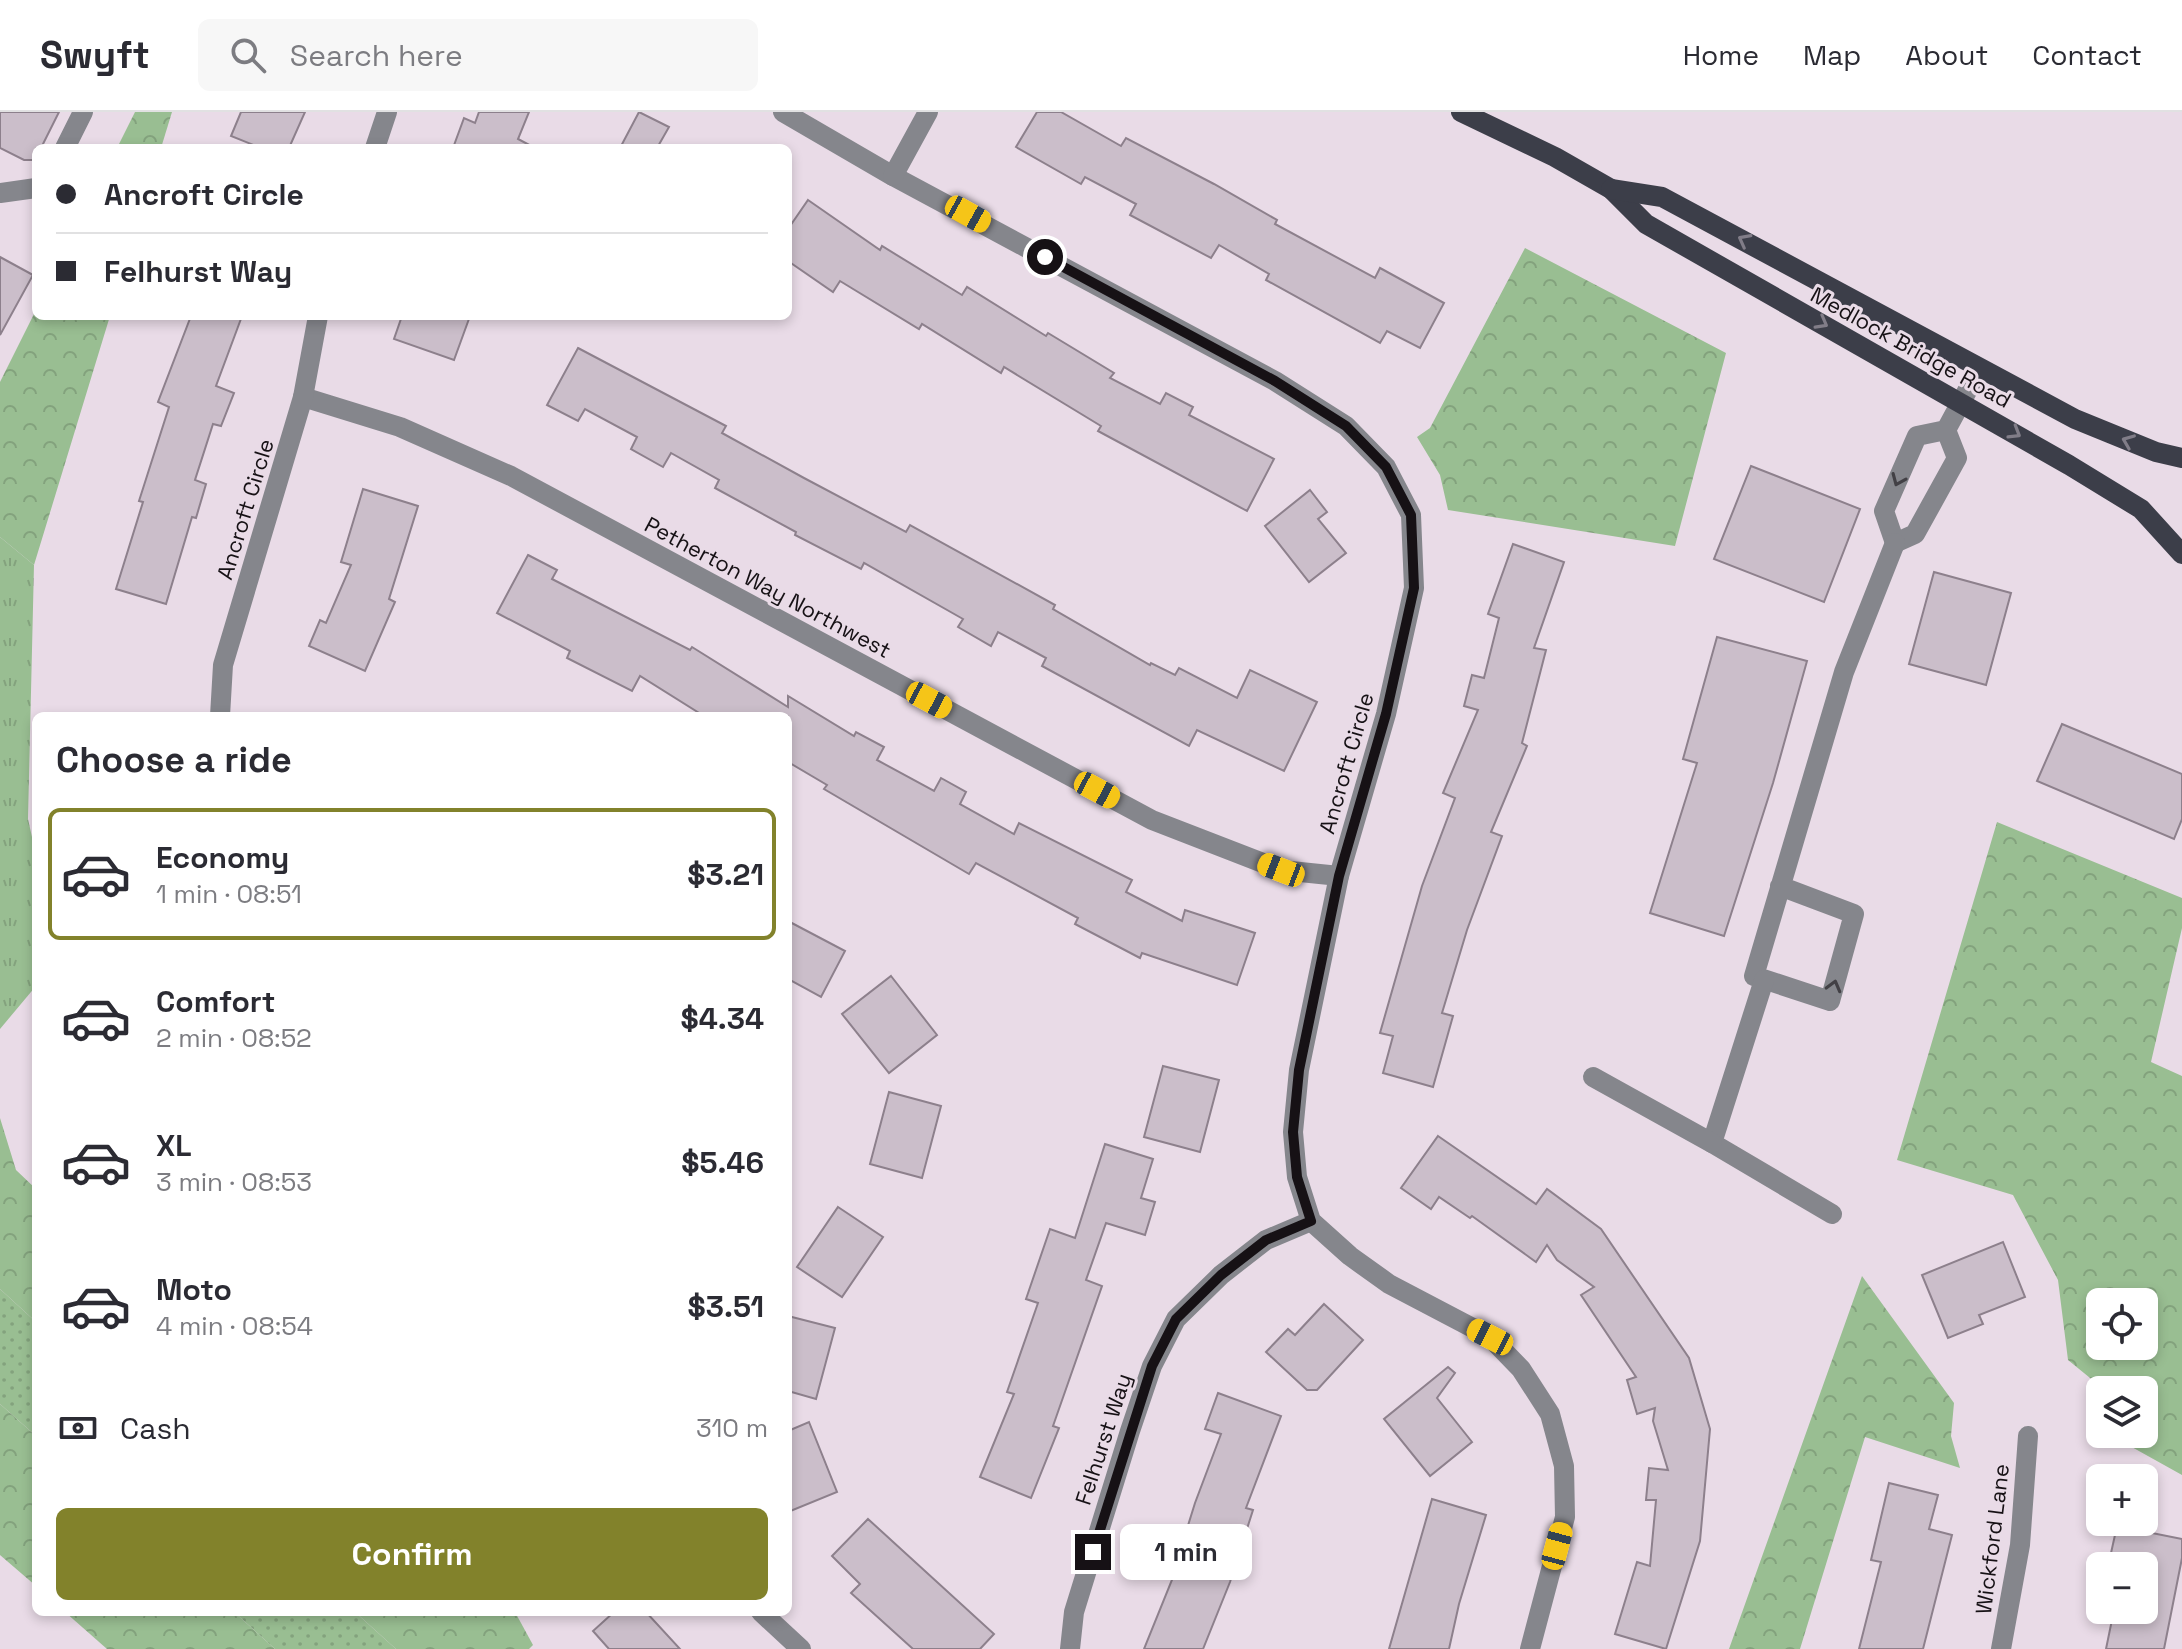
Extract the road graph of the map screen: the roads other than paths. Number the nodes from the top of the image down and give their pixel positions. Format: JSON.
{"nodes":[{"id":1,"x":83,"y":112,"type":"edge"},
{"id":2,"x":387,"y":112,"type":"edge"},
{"id":3,"x":783,"y":112,"type":"edge"},
{"id":4,"x":928,"y":112,"type":"edge"},
{"id":5,"x":1461,"y":112,"type":"edge"},
{"id":6,"x":67,"y":144,"type":"edge"},
{"id":7,"x":376,"y":144,"type":"edge"},
{"id":8,"x":893,"y":176,"type":"junction"},
{"id":9,"x":32,"y":189,"type":"edge"},
{"id":10,"x":1611,"y":189,"type":"junction"},
{"id":11,"x":0,"y":193,"type":"edge"},
{"id":12,"x":317,"y":320,"type":"edge"},
{"id":13,"x":1979,"y":369,"type":"junction"},
{"id":14,"x":303,"y":397,"type":"junction"},
{"id":15,"x":1961,"y":401,"type":"junction"},
{"id":16,"x":1946,"y":430,"type":"junction"},
{"id":17,"x":2182,"y":446,"type":"edge"},
{"id":18,"x":2156,"y":452,"type":"junction"},
{"id":19,"x":2182,"y":458,"type":"edge"},
{"id":20,"x":1895,"y":543,"type":"junction"},
{"id":21,"x":2182,"y":554,"type":"edge"},
{"id":22,"x":220,"y":712,"type":"edge"},
{"id":23,"x":1339,"y":876,"type":"junction"},
{"id":24,"x":1780,"y":886,"type":"junction"},
{"id":25,"x":1764,"y":980,"type":"junction"},
{"id":26,"x":1593,"y":1077,"type":"dead end"},
{"id":27,"x":1712,"y":1143,"type":"junction"},
{"id":28,"x":1832,"y":1214,"type":"dead end"},
{"id":29,"x":1311,"y":1221,"type":"junction"},
{"id":30,"x":2028,"y":1436,"type":"dead end"},
{"id":31,"x":765,"y":1616,"type":"edge"},
{"id":32,"x":801,"y":1649,"type":"edge"},
{"id":33,"x":1070,"y":1649,"type":"edge"},
{"id":34,"x":1530,"y":1649,"type":"edge"},
{"id":35,"x":2001,"y":1649,"type":"edge"}],
"edges":[{"from":1,"to":6,"type":"street"},
{"from":2,"to":7,"type":"street"},
{"from":3,"to":8,"type":"street","name":"Ancroft Circle"},
{"from":4,"to":8,"type":"street"},
{"from":5,"to":10,"type":"main road","name":"Medlock Bridge Road"},
{"from":8,"to":23,"type":"street","name":"Ancroft Circle"},
{"from":9,"to":11,"type":"street"},
{"from":13,"to":10,"type":"main road","name":"Medlock Bridge Road","one_way":true},
{"from":10,"to":15,"type":"main road","name":"Medlock Bridge Road","one_way":true},
{"from":12,"to":14,"type":"street","name":"Ancroft Circle"},
{"from":13,"to":15,"type":"street"},
{"from":18,"to":13,"type":"main road","name":"Medlock Bridge Road","one_way":true},
{"from":14,"to":22,"type":"street","name":"Ancroft Circle"},
{"from":14,"to":23,"type":"street","name":"Petherton Way Northwest"},
{"from":15,"to":16,"type":"street"},
{"from":15,"to":21,"type":"main road","name":"Medlock Bridge Road","one_way":true},
{"from":16,"to":20,"type":"street"},
{"from":16,"to":20,"type":"street","one_way":true},
{"from":17,"to":18,"type":"main road"},
{"from":18,"to":19,"type":"main road","name":"Medlock Bridge Road"},
{"from":20,"to":24,"type":"street"},
{"from":23,"to":29,"type":"street","name":"Ancroft Circle"},
{"from":24,"to":25,"type":"street"},
{"from":25,"to":24,"type":"street","one_way":true},
{"from":25,"to":27,"type":"street"},
{"from":26,"to":27,"type":"street"},
{"from":27,"to":28,"type":"street"},
{"from":29,"to":33,"type":"street","name":"Felhurst Way"},
{"from":29,"to":34,"type":"street"},
{"from":30,"to":35,"type":"street","name":"Wickford Lane"},
{"from":31,"to":32,"type":"street"}]}
